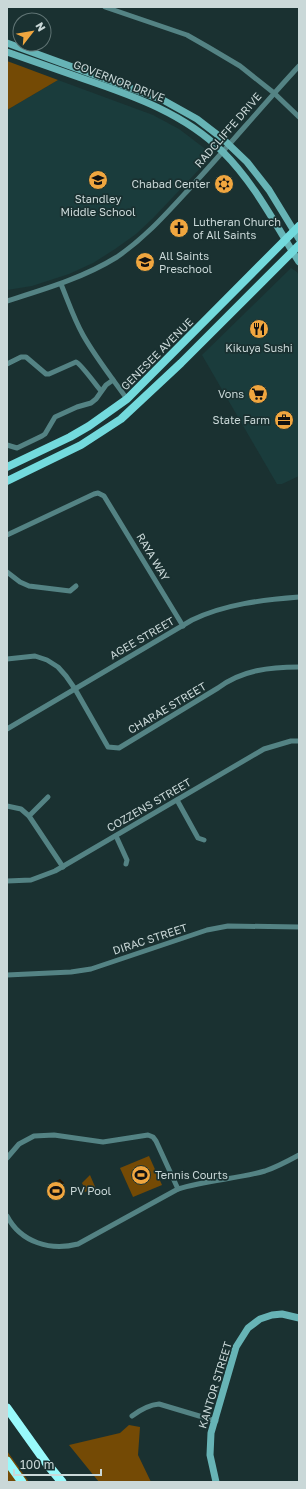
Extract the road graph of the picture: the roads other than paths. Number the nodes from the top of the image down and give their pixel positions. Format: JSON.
{"nodes":[{"id":1,"x":105,"y":7,"type":"edge"},
{"id":2,"x":7,"y":44,"type":"edge"},
{"id":3,"x":7,"y":52,"type":"edge"},
{"id":4,"x":299,"y":66,"type":"edge"},
{"id":5,"x":274,"y":92,"type":"junction"},
{"id":6,"x":299,"y":117,"type":"edge"},
{"id":7,"x":229,"y":145,"type":"junction"},
{"id":8,"x":223,"y":152,"type":"junction"},
{"id":9,"x":297,"y":228,"type":"edge"},
{"id":10,"x":299,"y":239,"type":"edge"},
{"id":11,"x":285,"y":240,"type":"junction"},
{"id":12,"x":299,"y":245,"type":"edge"},
{"id":13,"x":292,"y":251,"type":"junction"},
{"id":14,"x":299,"y":262,"type":"edge"},
{"id":15,"x":61,"y":284,"type":"junction"},
{"id":16,"x":7,"y":301,"type":"edge"},
{"id":17,"x":7,"y":364,"type":"edge"},
{"id":18,"x":113,"y":380,"type":"junction"},
{"id":19,"x":101,"y":391,"type":"junction"},
{"id":20,"x":127,"y":399,"type":"junction"},
{"id":21,"x":7,"y":446,"type":"edge"},
{"id":22,"x":7,"y":467,"type":"edge"},
{"id":23,"x":7,"y":481,"type":"edge"},
{"id":24,"x":7,"y":535,"type":"edge"},
{"id":25,"x":7,"y":572,"type":"edge"},
{"id":26,"x":76,"y":586,"type":"dead end"},
{"id":27,"x":299,"y":597,"type":"edge"},
{"id":28,"x":182,"y":626,"type":"junction"},
{"id":29,"x":7,"y":659,"type":"edge"},
{"id":30,"x":299,"y":667,"type":"edge"},
{"id":31,"x":75,"y":689,"type":"junction"},
{"id":32,"x":7,"y":729,"type":"edge"},
{"id":33,"x":299,"y":741,"type":"edge"},
{"id":34,"x":48,"y":797,"type":"dead end"},
{"id":35,"x":177,"y":800,"type":"junction"},
{"id":36,"x":7,"y":806,"type":"edge"},
{"id":37,"x":29,"y":816,"type":"junction"},
{"id":38,"x":116,"y":836,"type":"junction"},
{"id":39,"x":204,"y":840,"type":"dead end"},
{"id":40,"x":126,"y":864,"type":"dead end"},
{"id":41,"x":63,"y":867,"type":"junction"},
{"id":42,"x":7,"y":881,"type":"edge"},
{"id":43,"x":299,"y":927,"type":"edge"},
{"id":44,"x":7,"y":975,"type":"edge"},
{"id":45,"x":299,"y":1155,"type":"edge"},
{"id":46,"x":7,"y":1158,"type":"edge"},
{"id":47,"x":178,"y":1189,"type":"junction"},
{"id":48,"x":7,"y":1216,"type":"edge"},
{"id":49,"x":299,"y":1318,"type":"edge"},
{"id":50,"x":7,"y":1408,"type":"edge"},
{"id":51,"x":132,"y":1416,"type":"dead end"},
{"id":52,"x":216,"y":1421,"type":"junction"},
{"id":53,"x":7,"y":1461,"type":"edge"},
{"id":54,"x":22,"y":1482,"type":"edge"},
{"id":55,"x":62,"y":1482,"type":"edge"},
{"id":56,"x":216,"y":1482,"type":"edge"}],
"edges":[{"from":1,"to":5,"type":"street"},
{"from":2,"to":7,"type":"main road","name":"GOVERNOR DRIVE"},
{"from":3,"to":8,"type":"main road","name":"GOVERNOR DRIVE"},
{"from":4,"to":5,"type":"street","name":"RADCLIFFE DRIVE"},
{"from":5,"to":6,"type":"street"},
{"from":5,"to":7,"type":"street","name":"RADCLIFFE DRIVE"},
{"from":7,"to":8,"type":"street","name":"RADCLIFFE DRIVE"},
{"from":7,"to":9,"type":"main road","name":"GOVERNOR DRIVE"},
{"from":8,"to":11,"type":"main road","name":"GOVERNOR DRIVE"},
{"from":8,"to":15,"type":"street","name":"RADCLIFFE DRIVE"},
{"from":9,"to":10,"type":"main road","name":"GOVERNOR DRIVE"},
{"from":9,"to":11,"type":"main road","name":"GENESEE AVENUE"},
{"from":11,"to":13,"type":"main road","name":"GOVERNOR DRIVE"},
{"from":11,"to":20,"type":"main road","name":"GENESEE AVENUE"},
{"from":12,"to":13,"type":"main road","name":"GENESEE AVENUE"},
{"from":13,"to":14,"type":"main road","name":"GOVERNOR DRIVE"},
{"from":13,"to":23,"type":"main road","name":"GENESEE AVENUE"},
{"from":15,"to":16,"type":"street","name":"RADCLIFFE DRIVE"},
{"from":15,"to":18,"type":"street"},
{"from":17,"to":19,"type":"street"},
{"from":18,"to":19,"type":"street"},
{"from":18,"to":20,"type":"street"},
{"from":19,"to":21,"type":"street"},
{"from":20,"to":22,"type":"main road","name":"GENESEE AVENUE"},
{"from":24,"to":28,"type":"street","name":"RAYA WAY"},
{"from":25,"to":26,"type":"street"},
{"from":27,"to":28,"type":"street","name":"AGEE STREET"},
{"from":28,"to":31,"type":"street","name":"AGEE STREET"},
{"from":29,"to":31,"type":"street"},
{"from":30,"to":31,"type":"street","name":"CHARAE STREET"},
{"from":31,"to":32,"type":"street","name":"AGEE STREET"},
{"from":33,"to":35,"type":"street","name":"COZZENS STREET"},
{"from":34,"to":37,"type":"street"},
{"from":35,"to":38,"type":"street","name":"COZZENS STREET"},
{"from":35,"to":39,"type":"street"},
{"from":36,"to":37,"type":"street"},
{"from":37,"to":41,"type":"street"},
{"from":38,"to":40,"type":"street"},
{"from":38,"to":41,"type":"street","name":"COZZENS STREET"},
{"from":41,"to":42,"type":"street","name":"COZZENS STREET"},
{"from":43,"to":44,"type":"street","name":"DIRAC STREET"},
{"from":45,"to":47,"type":"street"},
{"from":46,"to":47,"type":"street"},
{"from":47,"to":48,"type":"street"},
{"from":49,"to":52,"type":"main road","name":"KANTOR STREET"},
{"from":50,"to":55,"type":"highway"},
{"from":51,"to":52,"type":"street"},
{"from":52,"to":56,"type":"main road","name":"KANTOR STREET"},
{"from":53,"to":54,"type":"highway"}]}
